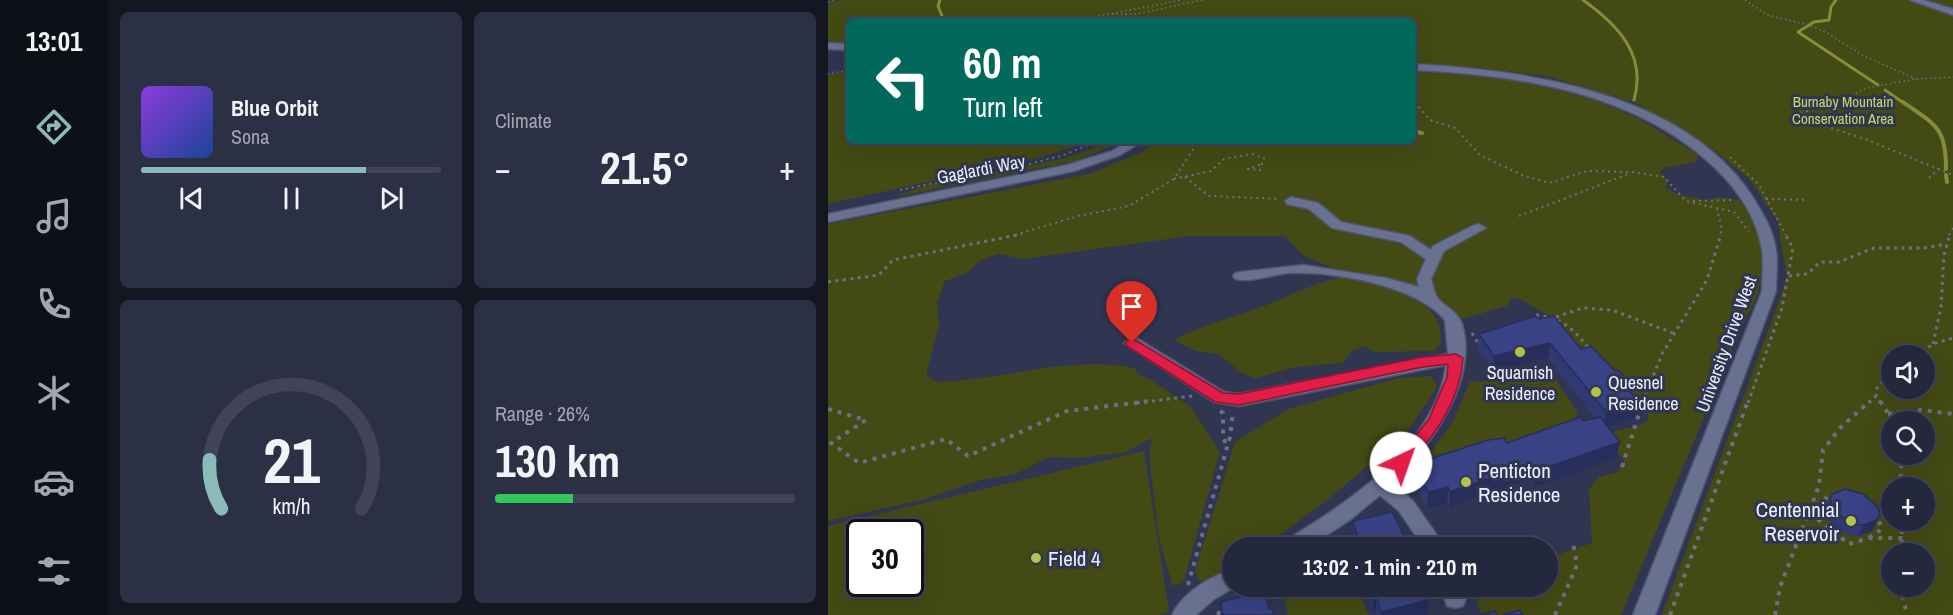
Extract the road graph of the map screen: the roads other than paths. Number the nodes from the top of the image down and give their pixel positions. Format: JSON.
{"nodes":[{"id":1,"x":1914,"y":0,"type":"edge"},
{"id":2,"x":1953,"y":12,"type":"edge"},
{"id":3,"x":828,"y":46,"type":"edge"},
{"id":4,"x":846,"y":47,"type":"edge"},
{"id":5,"x":1416,"y":67,"type":"edge"},
{"id":6,"x":1132,"y":144,"type":"edge"},
{"id":7,"x":1291,"y":201,"type":"road end"},
{"id":8,"x":828,"y":218,"type":"edge"},
{"id":9,"x":1479,"y":228,"type":"dead end"},
{"id":10,"x":1434,"y":258,"type":"junction"},
{"id":11,"x":1240,"y":276,"type":"dead end"},
{"id":12,"x":1431,"y":300,"type":"junction"},
{"id":13,"x":1132,"y":343,"type":"dead end"},
{"id":14,"x":1456,"y":358,"type":"junction"},
{"id":15,"x":1380,"y":483,"type":"junction"},
{"id":16,"x":1306,"y":537,"type":"edge"},
{"id":17,"x":1428,"y":537,"type":"edge"},
{"id":18,"x":1222,"y":584,"type":"edge"},
{"id":19,"x":1183,"y":615,"type":"edge"},
{"id":20,"x":1644,"y":615,"type":"edge"}],
"edges":[{"from":1,"to":2,"type":"street"},
{"from":3,"to":4,"type":"street"},
{"from":5,"to":20,"type":"street","name":"University Drive West"},
{"from":6,"to":8,"type":"street","name":"Gaglardi Way"},
{"from":7,"to":10,"type":"street"},
{"from":9,"to":10,"type":"street"},
{"from":10,"to":12,"type":"street"},
{"from":11,"to":12,"type":"street"},
{"from":12,"to":14,"type":"street"},
{"from":13,"to":14,"type":"street"},
{"from":14,"to":15,"type":"street"},
{"from":15,"to":16,"type":"street"},
{"from":15,"to":17,"type":"street"},
{"from":18,"to":19,"type":"street"}]}
